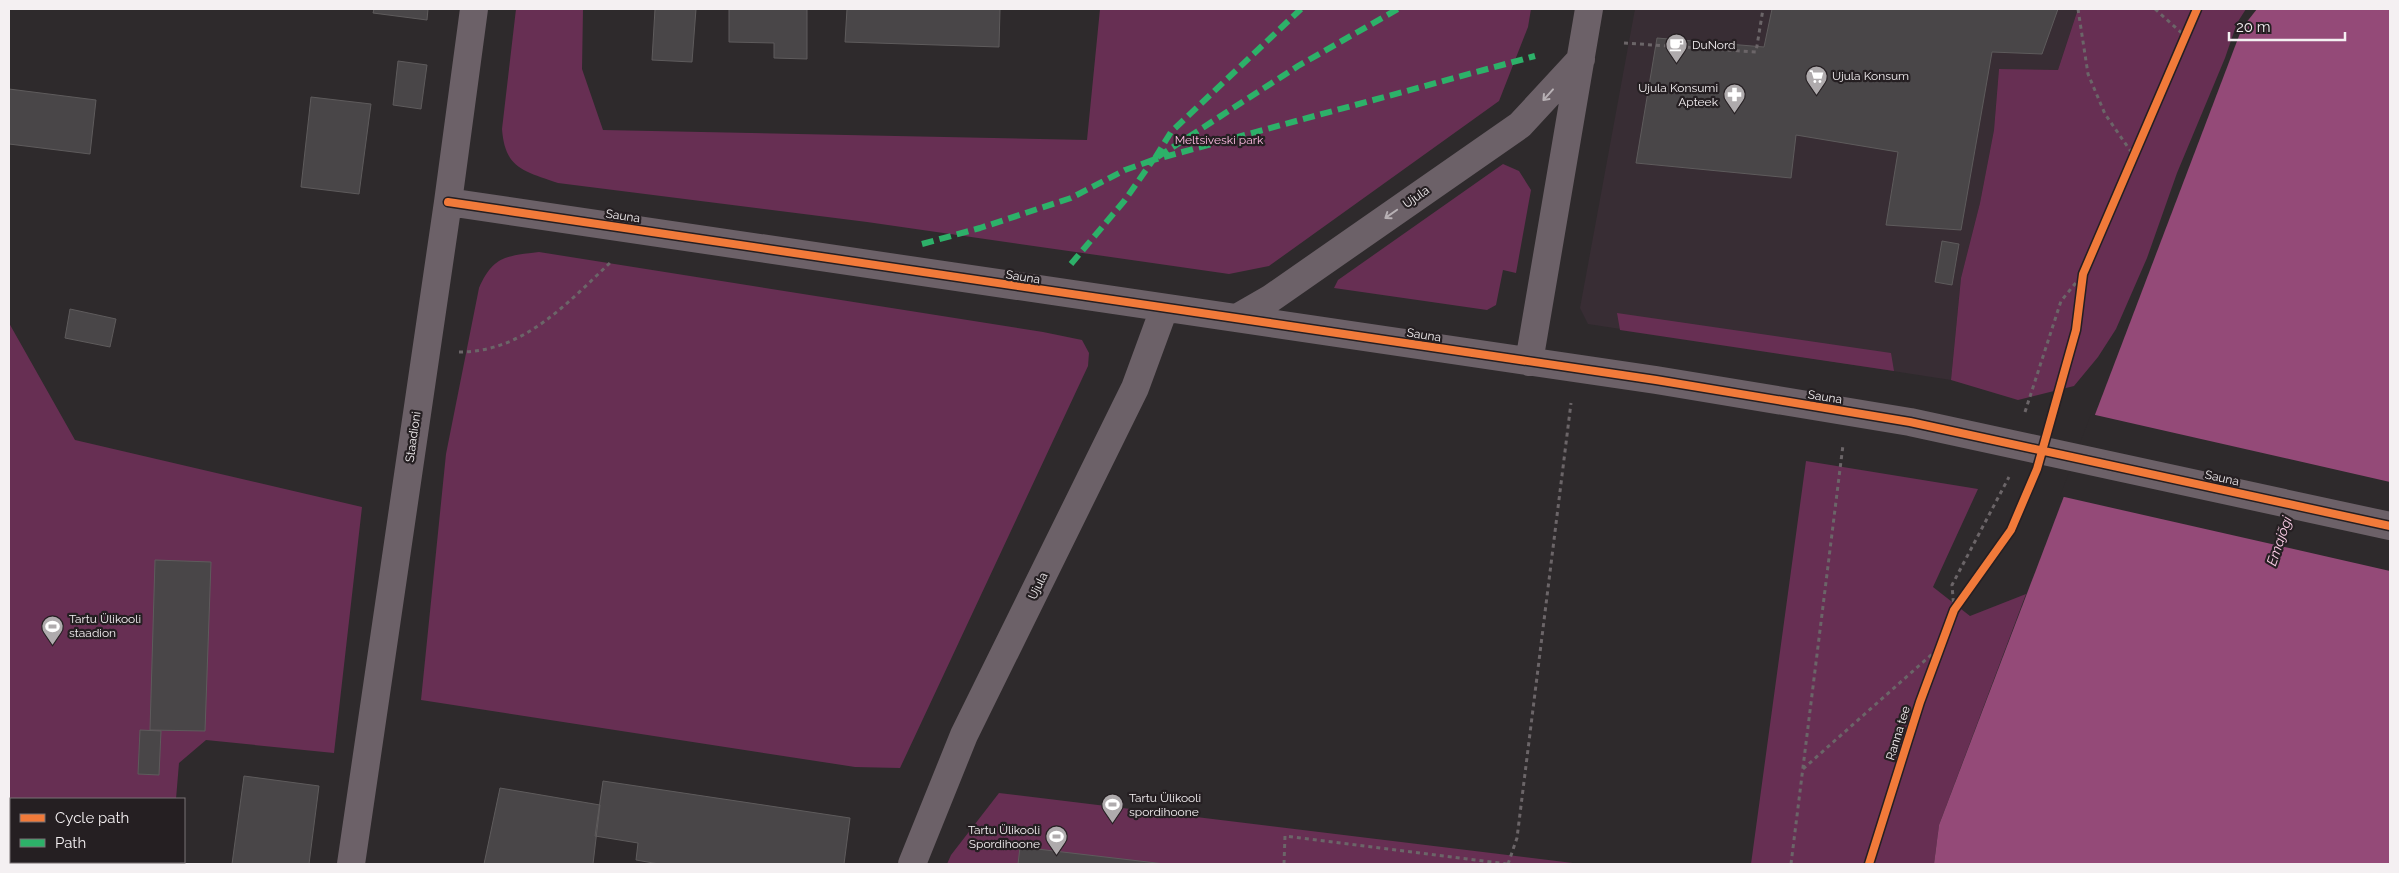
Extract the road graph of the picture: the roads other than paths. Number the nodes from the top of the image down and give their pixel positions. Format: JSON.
{"nodes":[{"id":1,"x":474,"y":9,"type":"edge"},
{"id":2,"x":1588,"y":9,"type":"edge"},
{"id":3,"x":1580,"y":59,"type":"junction"},
{"id":4,"x":448,"y":202,"type":"junction"},
{"id":5,"x":1164,"y":309,"type":"junction"},
{"id":6,"x":1237,"y":318,"type":"junction"},
{"id":7,"x":1529,"y":362,"type":"junction"},
{"id":8,"x":2390,"y":526,"type":"edge"},
{"id":9,"x":350,"y":864,"type":"edge"},
{"id":10,"x":912,"y":864,"type":"edge"}],
"edges":[{"from":1,"to":4,"type":"street","name":"Staadioni"},
{"from":2,"to":3,"type":"street"},
{"from":3,"to":6,"type":"street","name":"Ujula","one_way":true},
{"from":3,"to":7,"type":"street"},
{"from":4,"to":5,"type":"street","name":"Sauna"},
{"from":4,"to":9,"type":"street","name":"Staadioni"},
{"from":5,"to":6,"type":"street","name":"Sauna"},
{"from":5,"to":10,"type":"street","name":"Ujula"},
{"from":6,"to":7,"type":"street","name":"Sauna"},
{"from":7,"to":8,"type":"street","name":"Sauna"}]}
